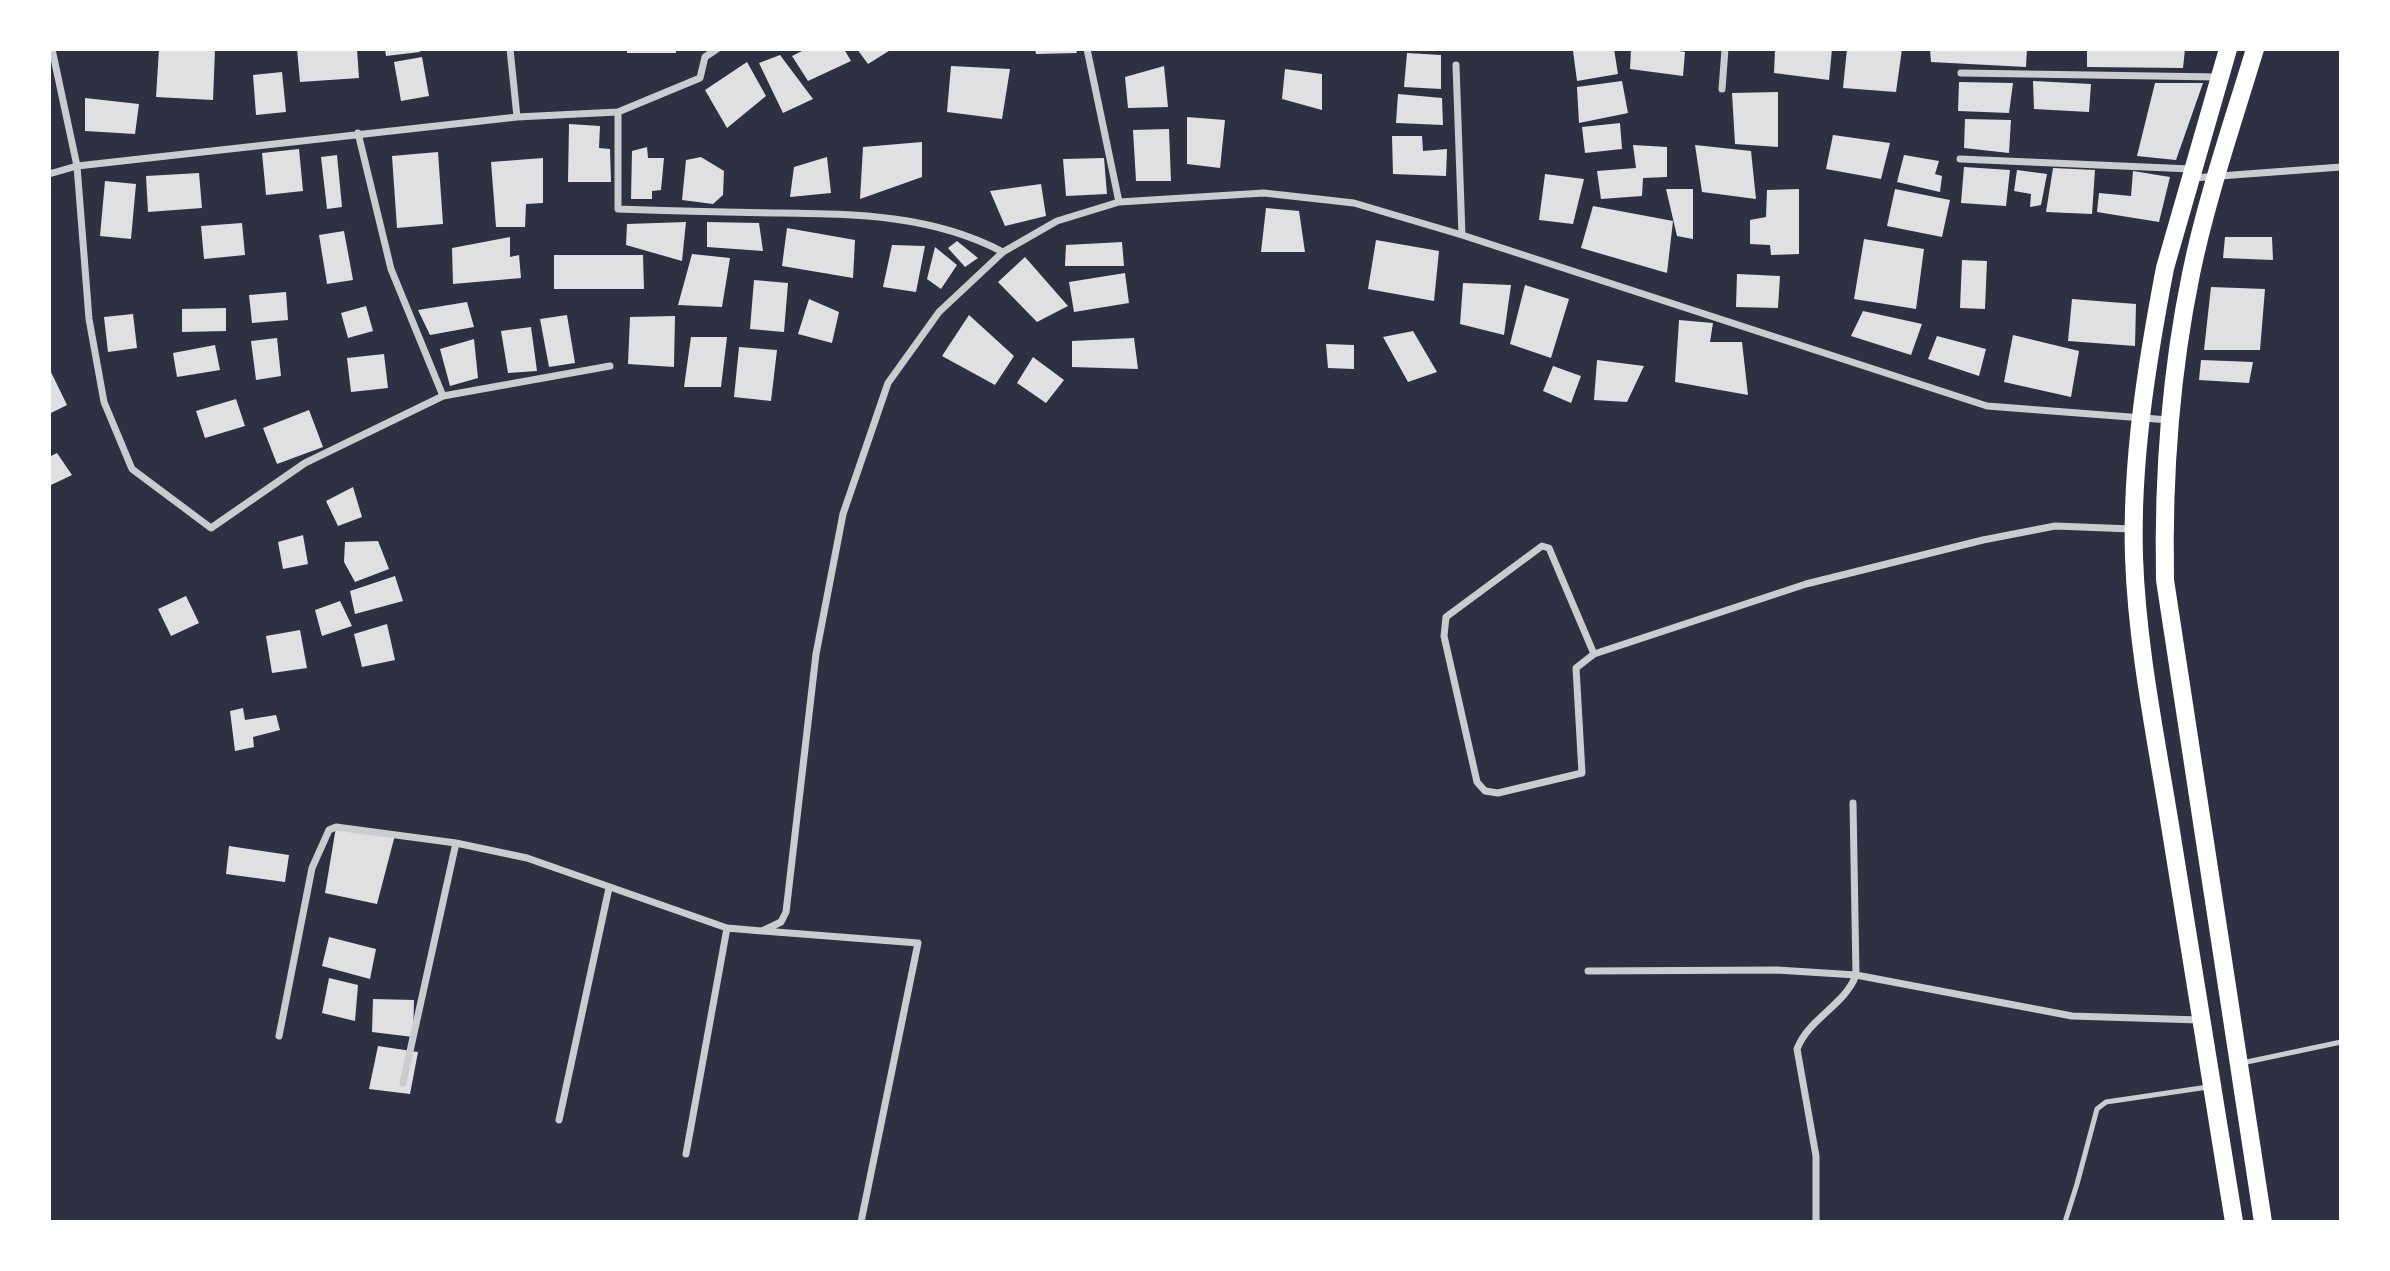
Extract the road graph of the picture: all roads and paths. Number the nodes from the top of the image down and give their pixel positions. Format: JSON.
{"nodes":[{"id":1,"x":52,"y":49,"type":"edge"},
{"id":2,"x":510,"y":49,"type":"edge"},
{"id":3,"x":717,"y":49,"type":"edge"},
{"id":4,"x":1087,"y":49,"type":"edge"},
{"id":5,"x":1725,"y":49,"type":"edge"},
{"id":6,"x":2228,"y":49,"type":"edge"},
{"id":7,"x":2255,"y":49,"type":"edge"},
{"id":8,"x":1456,"y":65,"type":"dead end"},
{"id":9,"x":1961,"y":73,"type":"dead end"},
{"id":10,"x":2219,"y":77,"type":"junction"},
{"id":11,"x":1722,"y":89,"type":"dead end"},
{"id":12,"x":618,"y":112,"type":"junction"},
{"id":13,"x":517,"y":117,"type":"junction"},
{"id":14,"x":358,"y":133,"type":"junction"},
{"id":15,"x":1960,"y":159,"type":"dead end"},
{"id":16,"x":76,"y":166,"type":"junction"},
{"id":17,"x":2341,"y":167,"type":"edge"},
{"id":18,"x":49,"y":174,"type":"edge"},
{"id":19,"x":2191,"y":174,"type":"junction"},
{"id":20,"x":2217,"y":177,"type":"junction"},
{"id":21,"x":1119,"y":202,"type":"junction"},
{"id":22,"x":1462,"y":234,"type":"junction"},
{"id":23,"x":1003,"y":253,"type":"junction"},
{"id":24,"x":610,"y":366,"type":"dead end"},
{"id":25,"x":443,"y":396,"type":"junction"},
{"id":26,"x":2142,"y":417,"type":"junction"},
{"id":27,"x":2169,"y":419,"type":"junction"},
{"id":28,"x":2134,"y":529,"type":"junction"},
{"id":29,"x":1594,"y":654,"type":"junction"},
{"id":30,"x":1853,"y":803,"type":"dead end"},
{"id":31,"x":456,"y":843,"type":"junction"},
{"id":32,"x":609,"y":888,"type":"junction"},
{"id":33,"x":727,"y":928,"type":"junction"},
{"id":34,"x":762,"y":931,"type":"junction"},
{"id":35,"x":1588,"y":971,"type":"dead end"},
{"id":36,"x":1856,"y":975,"type":"junction"},
{"id":37,"x":2201,"y":1020,"type":"junction"},
{"id":38,"x":279,"y":1036,"type":"dead end"},
{"id":39,"x":2341,"y":1042,"type":"edge"},
{"id":40,"x":2239,"y":1063,"type":"junction"},
{"id":41,"x":403,"y":1083,"type":"dead end"},
{"id":42,"x":2211,"y":1086,"type":"junction"},
{"id":43,"x":559,"y":1120,"type":"dead end"},
{"id":44,"x":686,"y":1154,"type":"dead end"},
{"id":45,"x":861,"y":1222,"type":"edge"},
{"id":46,"x":1816,"y":1222,"type":"edge"},
{"id":47,"x":2065,"y":1222,"type":"edge"},
{"id":48,"x":2234,"y":1222,"type":"edge"},
{"id":49,"x":2263,"y":1222,"type":"edge"}],
"edges":[{"from":1,"to":16,"type":"street"},
{"from":2,"to":13,"type":"street"},
{"from":3,"to":12,"type":"street"},
{"from":4,"to":21,"type":"street"},
{"from":5,"to":11,"type":"street"},
{"from":6,"to":10,"type":"highway"},
{"from":7,"to":20,"type":"highway"},
{"from":8,"to":22,"type":"street"},
{"from":9,"to":10,"type":"street"},
{"from":10,"to":19,"type":"highway"},
{"from":12,"to":13,"type":"street"},
{"from":12,"to":23,"type":"street"},
{"from":13,"to":14,"type":"street"},
{"from":14,"to":16,"type":"street"},
{"from":14,"to":25,"type":"street"},
{"from":15,"to":19,"type":"street"},
{"from":16,"to":18,"type":"street"},
{"from":16,"to":25,"type":"street"},
{"from":17,"to":20,"type":"street"},
{"from":19,"to":20,"type":"street"},
{"from":19,"to":26,"type":"highway"},
{"from":20,"to":27,"type":"highway"},
{"from":21,"to":22,"type":"street"},
{"from":21,"to":23,"type":"street"},
{"from":22,"to":26,"type":"street"},
{"from":23,"to":34,"type":"street"},
{"from":24,"to":25,"type":"street"},
{"from":26,"to":27,"type":"street"},
{"from":26,"to":28,"type":"highway"},
{"from":27,"to":40,"type":"highway"},
{"from":28,"to":29,"type":"street"},
{"from":28,"to":37,"type":"highway"},
{"from":29,"to":29,"type":"street"},
{"from":30,"to":36,"type":"street"},
{"from":31,"to":32,"type":"street"},
{"from":31,"to":38,"type":"street"},
{"from":31,"to":41,"type":"street"},
{"from":32,"to":33,"type":"street"},
{"from":32,"to":43,"type":"street"},
{"from":33,"to":34,"type":"street"},
{"from":33,"to":44,"type":"street"},
{"from":34,"to":45,"type":"street"},
{"from":35,"to":36,"type":"street"},
{"from":36,"to":37,"type":"street"},
{"from":36,"to":46,"type":"street"},
{"from":37,"to":42,"type":"highway"},
{"from":39,"to":40,"type":"lane"},
{"from":40,"to":49,"type":"highway"},
{"from":42,"to":47,"type":"lane"},
{"from":42,"to":48,"type":"highway"}]}
